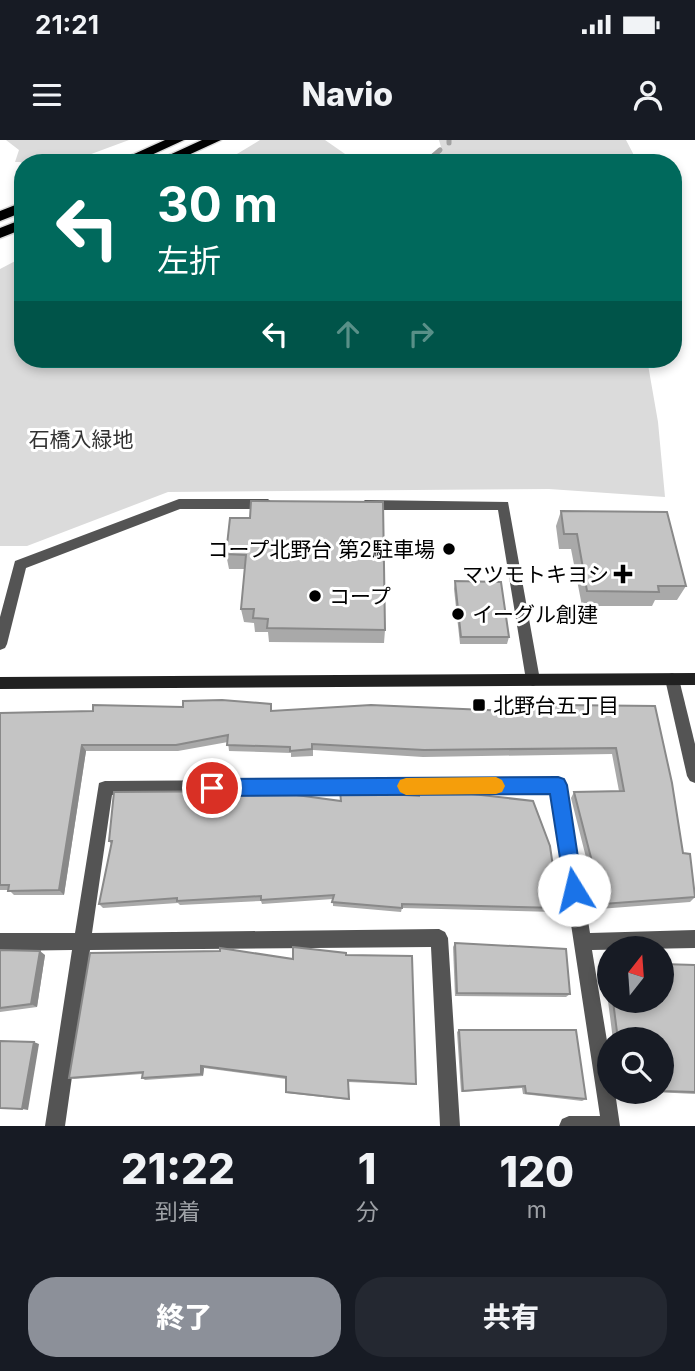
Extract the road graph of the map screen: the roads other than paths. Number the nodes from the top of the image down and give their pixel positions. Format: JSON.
{"nodes":[{"id":1,"x":162,"y":140,"type":"edge"},
{"id":2,"x":177,"y":140,"type":"edge"},
{"id":3,"x":214,"y":140,"type":"edge"},
{"id":4,"x":136,"y":154,"type":"edge"},
{"id":5,"x":142,"y":154,"type":"edge"},
{"id":6,"x":181,"y":154,"type":"edge"},
{"id":7,"x":288,"y":504,"type":"edge"},
{"id":8,"x":355,"y":505,"type":"edge"},
{"id":9,"x":0,"y":644,"type":"edge"},
{"id":10,"x":671,"y":679,"type":"junction"},
{"id":11,"x":695,"y":679,"type":"edge"},
{"id":12,"x":533,"y":680,"type":"junction"},
{"id":13,"x":0,"y":683,"type":"edge"},
{"id":14,"x":695,"y":776,"type":"edge"},
{"id":15,"x":695,"y":939,"type":"edge"},
{"id":16,"x":0,"y":942,"type":"edge"},
{"id":17,"x":84,"y":942,"type":"junction"},
{"id":18,"x":582,"y":942,"type":"junction"},
{"id":19,"x":55,"y":1126,"type":"edge"},
{"id":20,"x":450,"y":1126,"type":"edge"},
{"id":21,"x":569,"y":1126,"type":"edge"}],
"edges":[{"from":1,"to":4,"type":"highway"},
{"from":2,"to":5,"type":"highway"},
{"from":3,"to":6,"type":"highway"},
{"from":7,"to":9,"type":"street"},
{"from":8,"to":12,"type":"street"},
{"from":10,"to":11,"type":"street"},
{"from":10,"to":12,"type":"street"},
{"from":10,"to":14,"type":"street"},
{"from":12,"to":13,"type":"street"},
{"from":15,"to":18,"type":"street"},
{"from":16,"to":17,"type":"street"},
{"from":17,"to":18,"type":"street"},
{"from":17,"to":19,"type":"street"},
{"from":17,"to":20,"type":"street"},
{"from":18,"to":21,"type":"street"}]}
